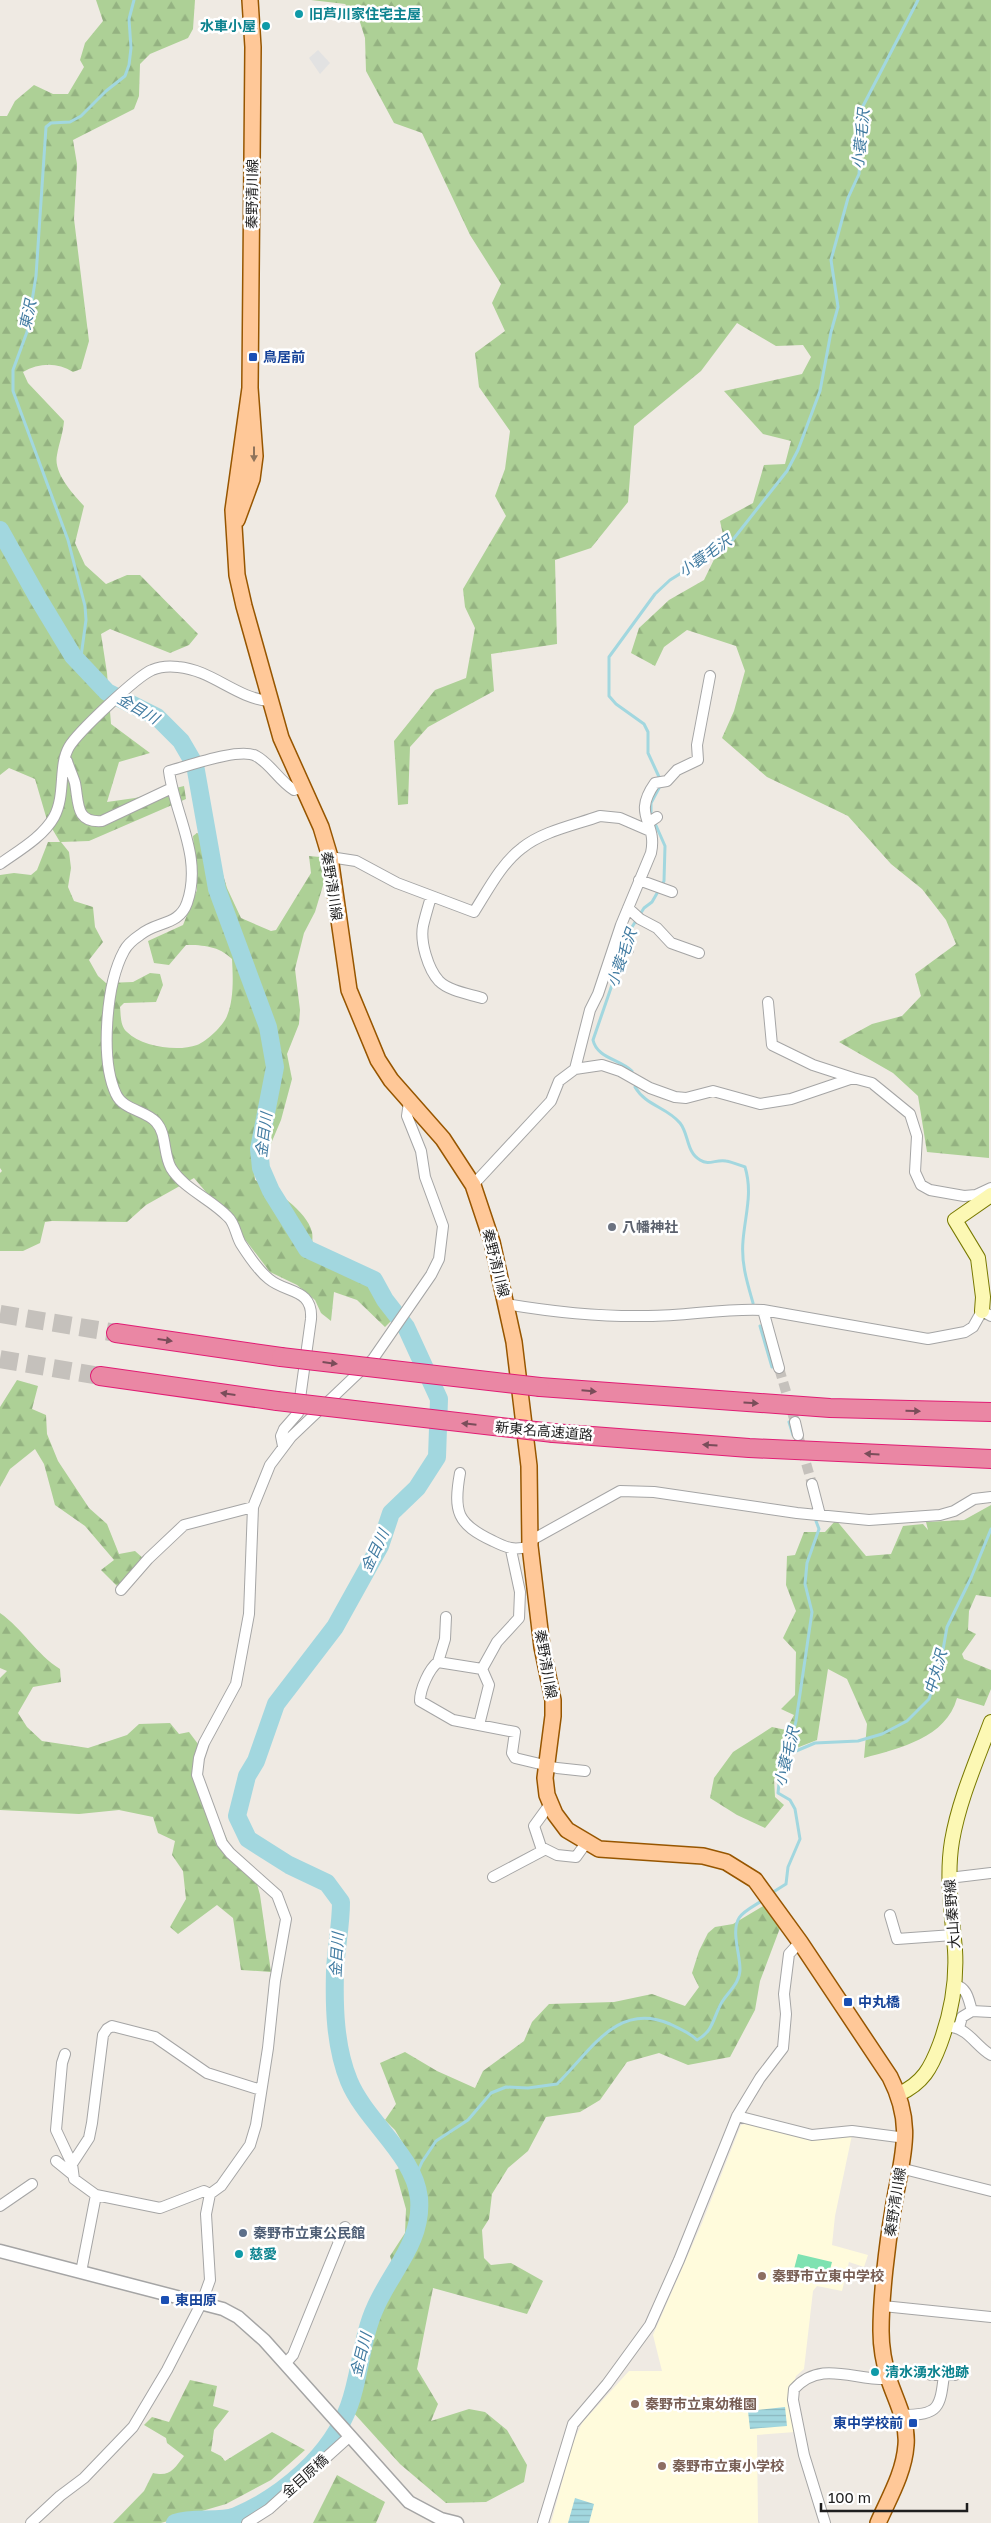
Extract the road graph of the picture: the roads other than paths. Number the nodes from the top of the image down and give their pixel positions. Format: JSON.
{"nodes":[{"id":1,"x":250,"y":0,"type":"edge"},
{"id":2,"x":710,"y":676,"type":"dead end"},
{"id":3,"x":269,"y":701,"type":"junction"},
{"id":4,"x":66,"y":758,"type":"junction"},
{"id":5,"x":302,"y":787,"type":"junction"},
{"id":6,"x":172,"y":788,"type":"junction"},
{"id":7,"x":657,"y":817,"type":"dead end"},
{"id":8,"x":649,"y":827,"type":"junction"},
{"id":9,"x":330,"y":856,"type":"junction"},
{"id":10,"x":0,"y":864,"type":"edge"},
{"id":11,"x":638,"y":880,"type":"junction"},
{"id":12,"x":669,"y":892,"type":"dead end"},
{"id":13,"x":431,"y":897,"type":"junction"},
{"id":14,"x":630,"y":909,"type":"junction"},
{"id":15,"x":616,"y":945,"type":"junction"},
{"id":16,"x":628,"y":950,"type":"dead end"},
{"id":17,"x":699,"y":953,"type":"dead end"},
{"id":18,"x":482,"y":998,"type":"dead end"},
{"id":19,"x":768,"y":1002,"type":"dead end"},
{"id":20,"x":575,"y":1069,"type":"junction"},
{"id":21,"x":853,"y":1078,"type":"junction"},
{"id":22,"x":409,"y":1102,"type":"junction"},
{"id":23,"x":473,"y":1185,"type":"junction"},
{"id":24,"x":991,"y":1188,"type":"edge"},
{"id":25,"x":991,"y":1195,"type":"edge"},
{"id":26,"x":506,"y":1304,"type":"junction"},
{"id":27,"x":763,"y":1310,"type":"junction"},
{"id":28,"x":986,"y":1314,"type":"edge"},
{"id":29,"x":116,"y":1333,"type":"tunnel mouth"},
{"id":30,"x":779,"y":1368,"type":"tunnel mouth"},
{"id":31,"x":100,"y":1376,"type":"tunnel mouth"},
{"id":32,"x":991,"y":1412,"type":"edge"},
{"id":33,"x":794,"y":1422,"type":"tunnel mouth"},
{"id":34,"x":798,"y":1435,"type":"tunnel mouth"},
{"id":35,"x":283,"y":1446,"type":"junction"},
{"id":36,"x":991,"y":1459,"type":"edge"},
{"id":37,"x":460,"y":1473,"type":"dead end"},
{"id":38,"x":812,"y":1484,"type":"tunnel mouth"},
{"id":39,"x":991,"y":1497,"type":"edge"},
{"id":40,"x":253,"y":1507,"type":"junction"},
{"id":41,"x":820,"y":1515,"type":"junction"},
{"id":42,"x":530,"y":1544,"type":"junction"},
{"id":43,"x":511,"y":1550,"type":"junction"},
{"id":44,"x":121,"y":1590,"type":"dead end"},
{"id":45,"x":446,"y":1617,"type":"dead end"},
{"id":46,"x":438,"y":1662,"type":"junction"},
{"id":47,"x":482,"y":1669,"type":"junction"},
{"id":48,"x":991,"y":1722,"type":"edge"},
{"id":49,"x":479,"y":1725,"type":"junction"},
{"id":50,"x":547,"y":1765,"type":"junction"},
{"id":51,"x":585,"y":1771,"type":"dead end"},
{"id":52,"x":550,"y":1804,"type":"junction"},
{"id":53,"x":586,"y":1843,"type":"junction"},
{"id":54,"x":544,"y":1850,"type":"junction"},
{"id":55,"x":991,"y":1873,"type":"edge"},
{"id":56,"x":493,"y":1878,"type":"dead end"},
{"id":57,"x":949,"y":1878,"type":"junction"},
{"id":58,"x":890,"y":1915,"type":"dead end"},
{"id":59,"x":953,"y":1935,"type":"junction"},
{"id":60,"x":800,"y":1942,"type":"junction"},
{"id":61,"x":954,"y":1984,"type":"junction"},
{"id":62,"x":972,"y":2011,"type":"junction"},
{"id":63,"x":991,"y":2012,"type":"edge"},
{"id":64,"x":953,"y":2027,"type":"junction"},
{"id":65,"x":65,"y":2054,"type":"dead end"},
{"id":66,"x":991,"y":2056,"type":"edge"},
{"id":67,"x":261,"y":2090,"type":"junction"},
{"id":68,"x":899,"y":2094,"type":"junction"},
{"id":69,"x":737,"y":2116,"type":"junction"},
{"id":70,"x":906,"y":2138,"type":"junction"},
{"id":71,"x":56,"y":2161,"type":"dead end"},
{"id":72,"x":900,"y":2168,"type":"junction"},
{"id":73,"x":72,"y":2169,"type":"junction"},
{"id":74,"x":32,"y":2184,"type":"dead end"},
{"id":75,"x":991,"y":2191,"type":"edge"},
{"id":76,"x":210,"y":2194,"type":"junction"},
{"id":77,"x":96,"y":2195,"type":"junction"},
{"id":78,"x":0,"y":2206,"type":"edge"},
{"id":79,"x":344,"y":2227,"type":"dead end"},
{"id":80,"x":0,"y":2251,"type":"edge"},
{"id":81,"x":81,"y":2272,"type":"junction"},
{"id":82,"x":202,"y":2302,"type":"junction"},
{"id":83,"x":883,"y":2306,"type":"junction"},
{"id":84,"x":991,"y":2317,"type":"edge"},
{"id":85,"x":285,"y":2364,"type":"junction"},
{"id":86,"x":931,"y":2375,"type":"dead end"},
{"id":87,"x":944,"y":2375,"type":"junction"},
{"id":88,"x":955,"y":2375,"type":"dead end"},
{"id":89,"x":888,"y":2379,"type":"junction"},
{"id":90,"x":903,"y":2415,"type":"junction"},
{"id":91,"x":345,"y":2437,"type":"junction"},
{"id":92,"x":32,"y":2523,"type":"edge"},
{"id":93,"x":247,"y":2523,"type":"edge"},
{"id":94,"x":458,"y":2523,"type":"edge"},
{"id":95,"x":543,"y":2523,"type":"edge"},
{"id":96,"x":825,"y":2523,"type":"edge"},
{"id":97,"x":878,"y":2523,"type":"edge"}],
"edges":[{"from":1,"to":3,"type":"main road","name":"秦野清川線"},
{"from":2,"to":8,"type":"street"},
{"from":3,"to":4,"type":"street"},
{"from":3,"to":5,"type":"main road","name":"秦野清川線"},
{"from":4,"to":6,"type":"street"},
{"from":4,"to":10,"type":"street"},
{"from":5,"to":6,"type":"street"},
{"from":5,"to":9,"type":"main road","name":"秦野清川線"},
{"from":6,"to":35,"type":"street"},
{"from":7,"to":8,"type":"street"},
{"from":8,"to":11,"type":"street"},
{"from":8,"to":13,"type":"street"},
{"from":9,"to":13,"type":"street"},
{"from":9,"to":22,"type":"main road","name":"秦野清川線"},
{"from":11,"to":12,"type":"street"},
{"from":11,"to":14,"type":"street"},
{"from":13,"to":18,"type":"street"},
{"from":14,"to":15,"type":"street"},
{"from":14,"to":17,"type":"street"},
{"from":15,"to":16,"type":"street"},
{"from":15,"to":20,"type":"street"},
{"from":19,"to":21,"type":"street"},
{"from":20,"to":21,"type":"street"},
{"from":20,"to":23,"type":"street"},
{"from":21,"to":24,"type":"street"},
{"from":22,"to":23,"type":"main road","name":"秦野清川線"},
{"from":22,"to":35,"type":"street"},
{"from":23,"to":26,"type":"main road","name":"秦野清川線"},
{"from":25,"to":28,"type":"main road"},
{"from":26,"to":27,"type":"street"},
{"from":26,"to":42,"type":"main road","name":"秦野清川線"},
{"from":27,"to":28,"type":"street"},
{"from":27,"to":30,"type":"street"},
{"from":29,"to":32,"type":"highway","one_way":true,"bridge":true},
{"from":36,"to":31,"type":"highway","name":"新東名高速道路","one_way":true,"bridge":true},
{"from":33,"to":34,"type":"street"},
{"from":35,"to":40,"type":"street"},
{"from":37,"to":43,"type":"street"},
{"from":38,"to":41,"type":"street"},
{"from":39,"to":41,"type":"street"},
{"from":40,"to":44,"type":"street"},
{"from":40,"to":67,"type":"street"},
{"from":41,"to":42,"type":"street"},
{"from":42,"to":43,"type":"street"},
{"from":42,"to":50,"type":"main road","name":"秦野清川線"},
{"from":43,"to":47,"type":"street"},
{"from":45,"to":46,"type":"street"},
{"from":46,"to":47,"type":"street"},
{"from":46,"to":49,"type":"street"},
{"from":47,"to":49,"type":"street"},
{"from":48,"to":57,"type":"main road","name":"大山秦野線"},
{"from":49,"to":50,"type":"street"},
{"from":50,"to":51,"type":"street"},
{"from":50,"to":52,"type":"main road","name":"秦野清川線"},
{"from":52,"to":53,"type":"main road","name":"秦野清川線"},
{"from":52,"to":54,"type":"street"},
{"from":53,"to":54,"type":"street"},
{"from":53,"to":60,"type":"main road","name":"秦野清川線"},
{"from":54,"to":56,"type":"street"},
{"from":55,"to":57,"type":"street"},
{"from":57,"to":59,"type":"main road","name":"大山秦野線"},
{"from":58,"to":59,"type":"street"},
{"from":59,"to":61,"type":"main road","name":"大山秦野線"},
{"from":60,"to":68,"type":"main road","name":"秦野清川線"},
{"from":60,"to":69,"type":"street"},
{"from":61,"to":62,"type":"street"},
{"from":61,"to":64,"type":"main road","name":"大山秦野線"},
{"from":62,"to":63,"type":"street"},
{"from":62,"to":64,"type":"street"},
{"from":64,"to":66,"type":"street"},
{"from":64,"to":68,"type":"main road","name":"大山秦野線"},
{"from":65,"to":73,"type":"street"},
{"from":67,"to":73,"type":"street"},
{"from":67,"to":76,"type":"street"},
{"from":68,"to":70,"type":"main road","name":"秦野清川線"},
{"from":69,"to":70,"type":"street"},
{"from":69,"to":95,"type":"street"},
{"from":70,"to":72,"type":"main road","name":"秦野清川線"},
{"from":71,"to":73,"type":"street"},
{"from":72,"to":75,"type":"street"},
{"from":72,"to":83,"type":"main road","name":"秦野清川線"},
{"from":73,"to":77,"type":"street"},
{"from":74,"to":78,"type":"street"},
{"from":76,"to":77,"type":"street"},
{"from":76,"to":82,"type":"street"},
{"from":77,"to":81,"type":"street"},
{"from":79,"to":85,"type":"street"},
{"from":80,"to":81,"type":"street"},
{"from":81,"to":82,"type":"street"},
{"from":82,"to":85,"type":"street"},
{"from":82,"to":92,"type":"street"},
{"from":83,"to":84,"type":"street"},
{"from":83,"to":89,"type":"main road","name":"秦野清川線"},
{"from":85,"to":91,"type":"street"},
{"from":86,"to":87,"type":"street"},
{"from":87,"to":88,"type":"street"},
{"from":87,"to":90,"type":"street"},
{"from":89,"to":90,"type":"main road","name":"秦野清川線"},
{"from":89,"to":96,"type":"street"},
{"from":90,"to":97,"type":"main road","name":"秦野清川線"},
{"from":91,"to":93,"type":"street","name":"金目原橋"},
{"from":91,"to":94,"type":"street"}]}
